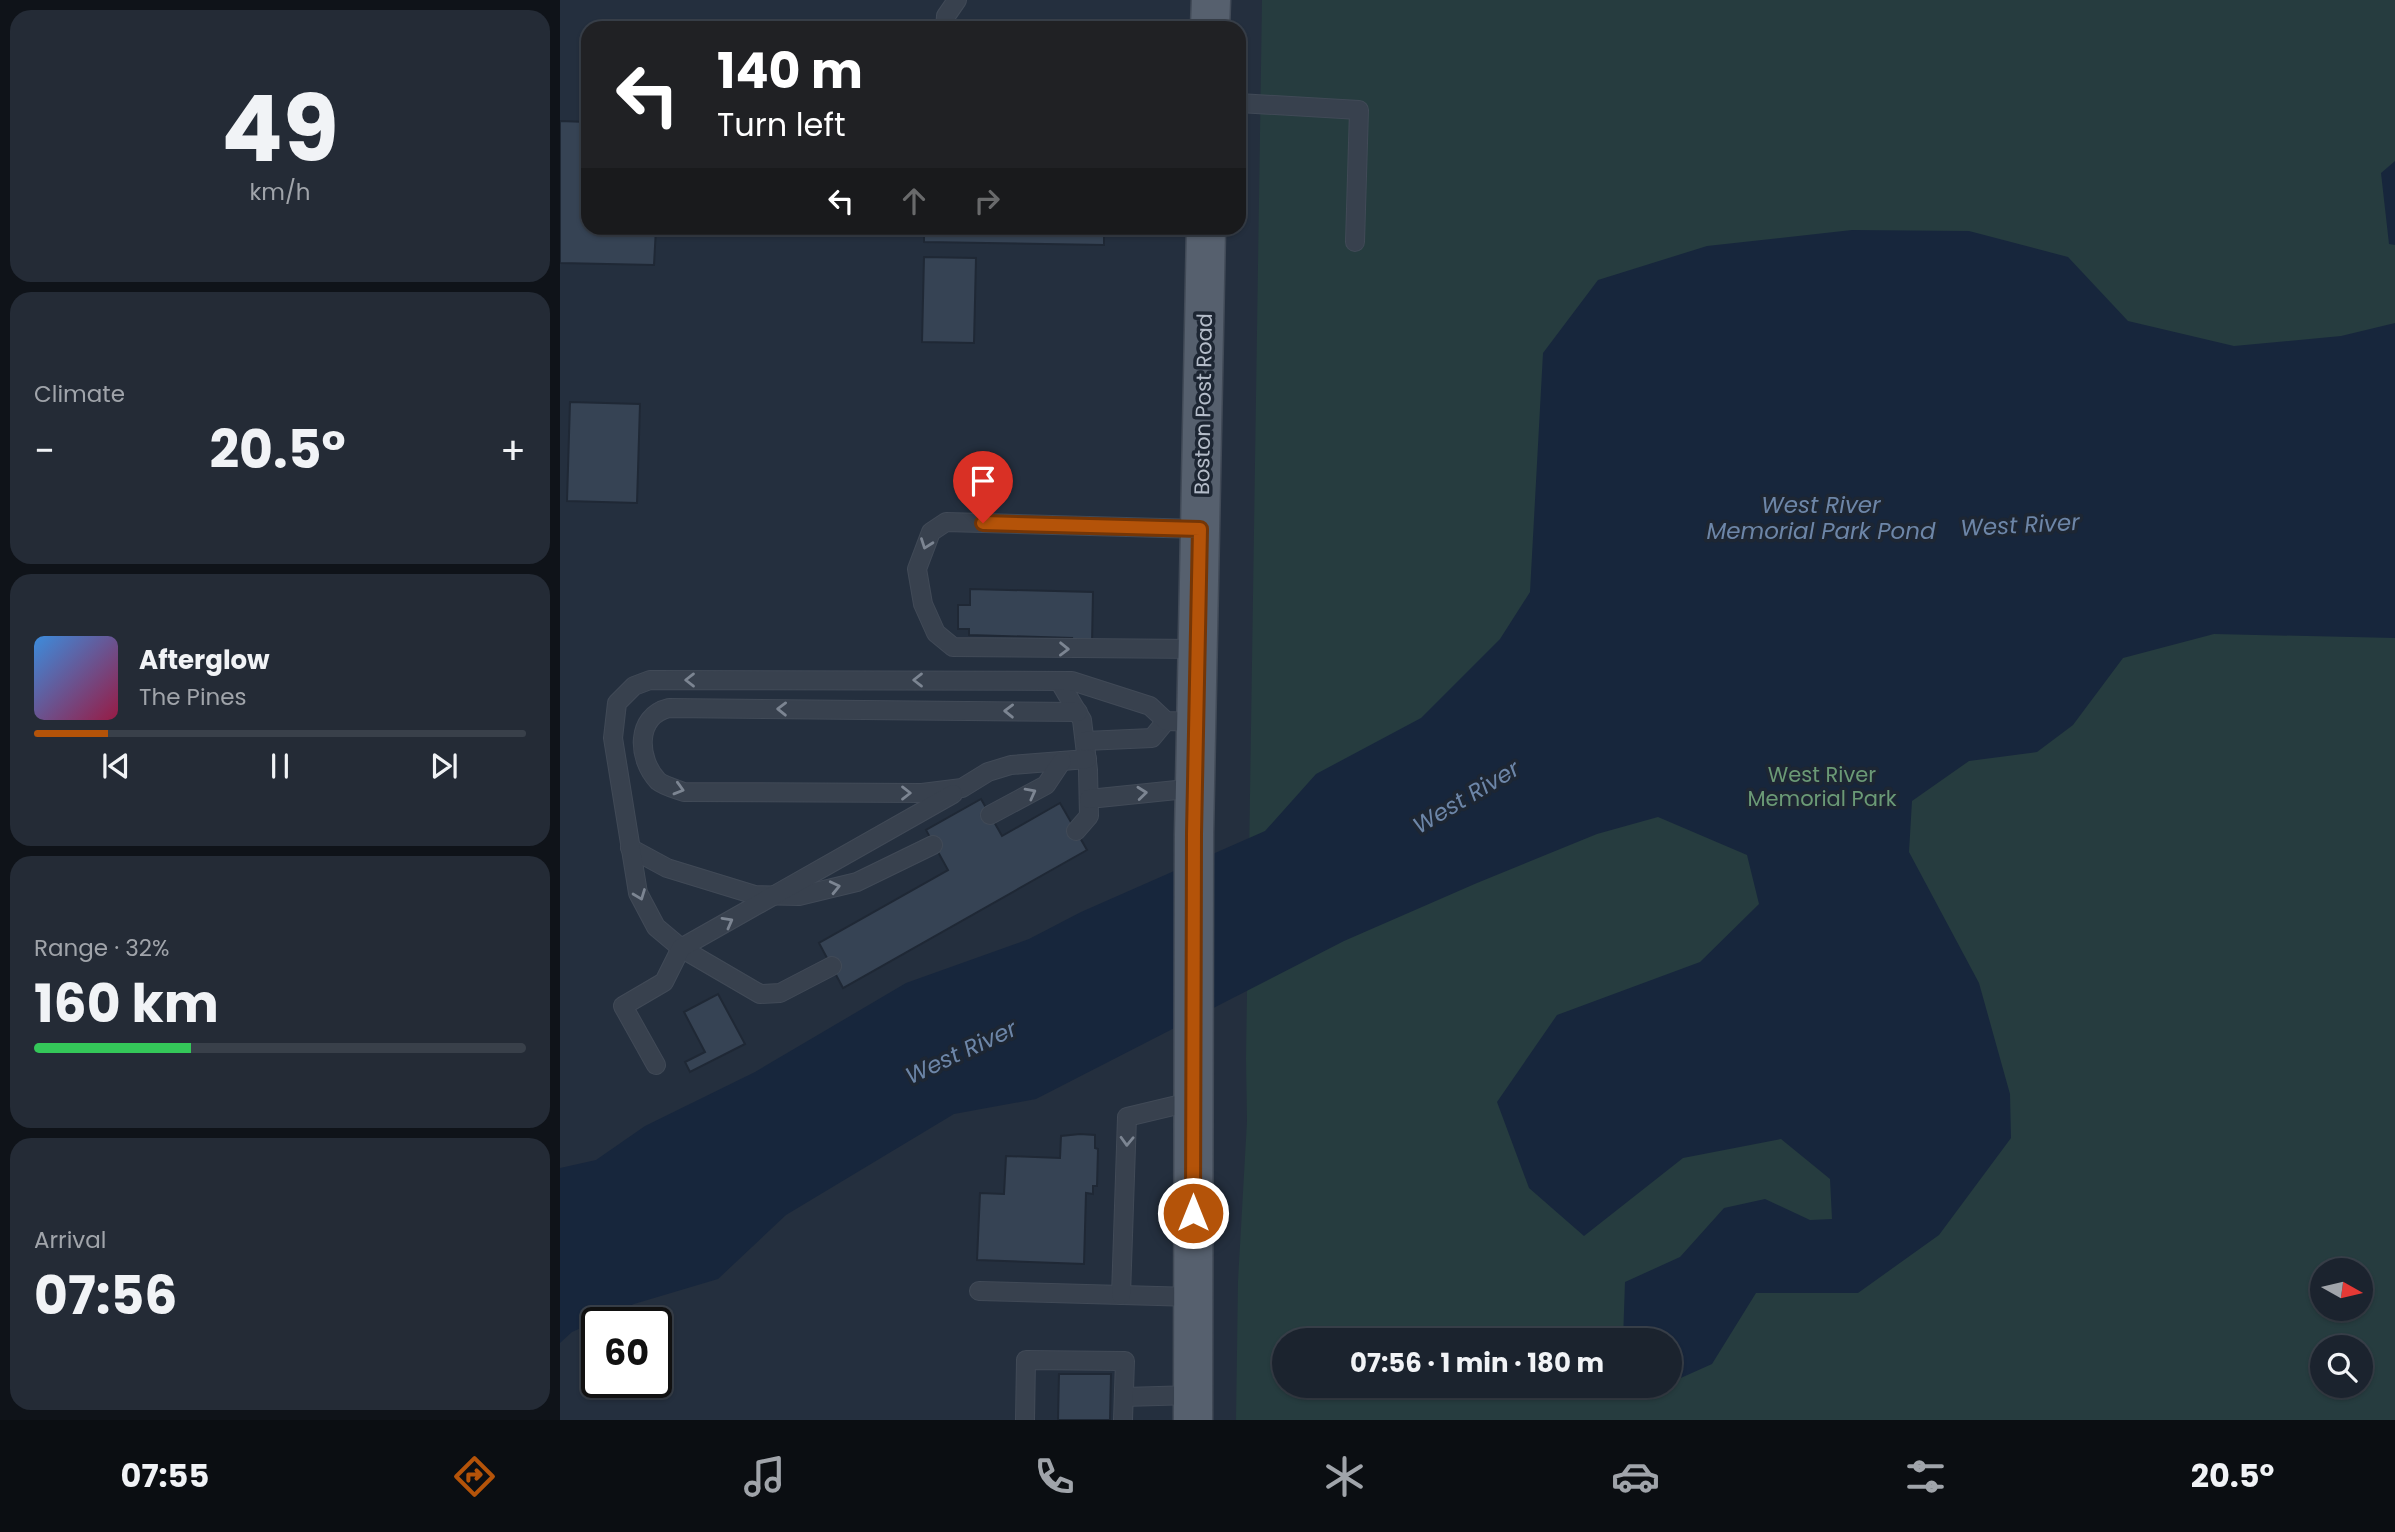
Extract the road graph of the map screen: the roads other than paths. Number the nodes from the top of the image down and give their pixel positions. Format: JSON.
{"nodes":[{"id":1,"x":957,"y":0,"type":"edge"},
{"id":2,"x":1210,"y":0,"type":"edge"},
{"id":3,"x":946,"y":21,"type":"edge"},
{"id":4,"x":1210,"y":21,"type":"edge"},
{"id":5,"x":1246,"y":103,"type":"edge"},
{"id":6,"x":1206,"y":235,"type":"edge"},
{"id":7,"x":1355,"y":242,"type":"dead end"},
{"id":8,"x":1200,"y":529,"type":"junction"},
{"id":9,"x":1198,"y":649,"type":"junction"},
{"id":10,"x":1059,"y":681,"type":"junction"},
{"id":11,"x":1078,"y":712,"type":"junction"},
{"id":12,"x":1181,"y":722,"type":"junction"},
{"id":13,"x":1085,"y":741,"type":"junction"},
{"id":14,"x":1087,"y":759,"type":"junction"},
{"id":15,"x":1062,"y":761,"type":"junction"},
{"id":16,"x":962,"y":788,"type":"junction"},
{"id":17,"x":1196,"y":788,"type":"junction"},
{"id":18,"x":1089,"y":799,"type":"junction"},
{"id":19,"x":990,"y":815,"type":"dead end"},
{"id":20,"x":1076,"y":831,"type":"dead end"},
{"id":21,"x":933,"y":845,"type":"dead end"},
{"id":22,"x":630,"y":848,"type":"junction"},
{"id":23,"x":775,"y":895,"type":"junction"},
{"id":24,"x":681,"y":948,"type":"junction"},
{"id":25,"x":831,"y":966,"type":"dead end"},
{"id":26,"x":656,"y":1065,"type":"dead end"},
{"id":27,"x":1194,"y":1101,"type":"junction"},
{"id":28,"x":979,"y":1291,"type":"dead end"},
{"id":29,"x":1121,"y":1295,"type":"junction"},
{"id":30,"x":1193,"y":1297,"type":"junction"},
{"id":31,"x":1124,"y":1397,"type":"junction"},
{"id":32,"x":1193,"y":1408,"type":"edge"},
{"id":33,"x":1025,"y":1420,"type":"edge"},
{"id":34,"x":1123,"y":1420,"type":"edge"}],
"edges":[{"from":1,"to":3,"type":"lane"},
{"from":2,"to":4,"type":"main road"},
{"from":5,"to":7,"type":"lane"},
{"from":6,"to":8,"type":"main road","name":"Boston Post Road"},
{"from":8,"to":9,"type":"main road","name":"Boston Post Road"},
{"from":8,"to":9,"type":"lane","one_way":true},
{"from":9,"to":12,"type":"main road","name":"Boston Post Road"},
{"from":10,"to":11,"type":"lane"},
{"from":10,"to":12,"type":"lane"},
{"from":10,"to":22,"type":"lane","one_way":true},
{"from":11,"to":13,"type":"lane"},
{"from":11,"to":16,"type":"lane","one_way":true},
{"from":12,"to":13,"type":"lane"},
{"from":12,"to":17,"type":"main road","name":"Boston Post Road"},
{"from":13,"to":14,"type":"lane"},
{"from":14,"to":15,"type":"lane"},
{"from":14,"to":18,"type":"lane"},
{"from":15,"to":16,"type":"lane"},
{"from":19,"to":15,"type":"lane","one_way":true},
{"from":16,"to":23,"type":"lane"},
{"from":18,"to":17,"type":"lane","one_way":true},
{"from":17,"to":27,"type":"main road","name":"Boston Post Road"},
{"from":18,"to":20,"type":"lane"},
{"from":23,"to":21,"type":"lane","one_way":true},
{"from":22,"to":23,"type":"lane"},
{"from":22,"to":24,"type":"lane","one_way":true},
{"from":24,"to":23,"type":"lane","one_way":true},
{"from":24,"to":25,"type":"lane"},
{"from":24,"to":26,"type":"lane"},
{"from":27,"to":29,"type":"lane","one_way":true},
{"from":27,"to":30,"type":"main road","name":"Boston Post Road"},
{"from":28,"to":29,"type":"lane"},
{"from":29,"to":30,"type":"lane"},
{"from":30,"to":32,"type":"main road","name":"Boston Post Road"},
{"from":31,"to":32,"type":"lane"},
{"from":31,"to":33,"type":"lane"},
{"from":31,"to":34,"type":"lane"}]}
